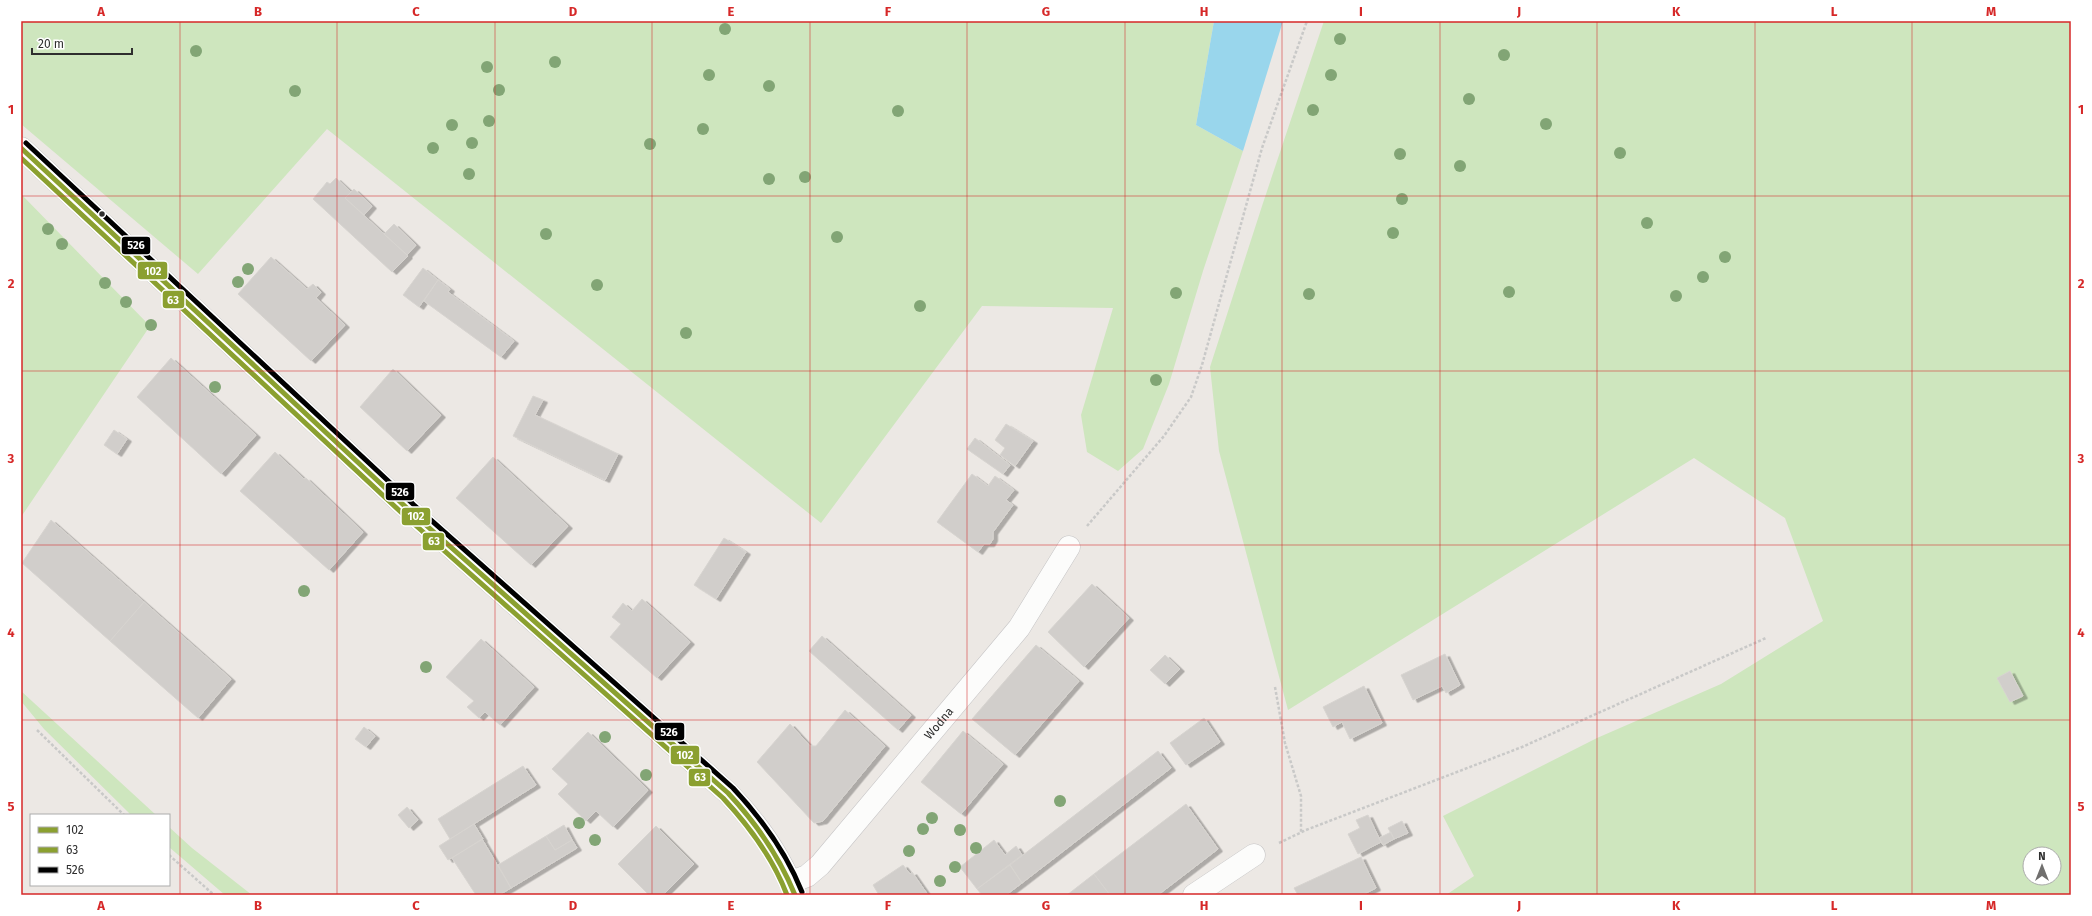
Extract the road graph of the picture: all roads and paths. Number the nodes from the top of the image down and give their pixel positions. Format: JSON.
{"nodes":[{"id":1,"x":1307,"y":21,"type":"edge"},
{"id":2,"x":21,"y":148,"type":"edge"},
{"id":3,"x":1069,"y":547,"type":"joint"},
{"id":4,"x":1766,"y":638,"type":"dead end"},
{"id":5,"x":1275,"y":687,"type":"dead end"},
{"id":6,"x":37,"y":730,"type":"dead end"},
{"id":7,"x":123,"y":814,"type":"edge"},
{"id":8,"x":1301,"y":832,"type":"junction"},
{"id":9,"x":1254,"y":855,"type":"joint"},
{"id":10,"x":170,"y":856,"type":"edge"},
{"id":11,"x":793,"y":889,"type":"edge"},
{"id":12,"x":214,"y":895,"type":"edge"},
{"id":13,"x":1194,"y":895,"type":"edge"}],
"edges":[{"from":1,"to":3,"type":"path"},
{"from":2,"to":11,"type":"street"},
{"from":3,"to":11,"type":"street","name":"Wodna"},
{"from":4,"to":8,"type":"path"},
{"from":5,"to":8,"type":"path"},
{"from":6,"to":7,"type":"path"},
{"from":8,"to":9,"type":"path"},
{"from":9,"to":13,"type":"street"},
{"from":10,"to":12,"type":"path"}]}
